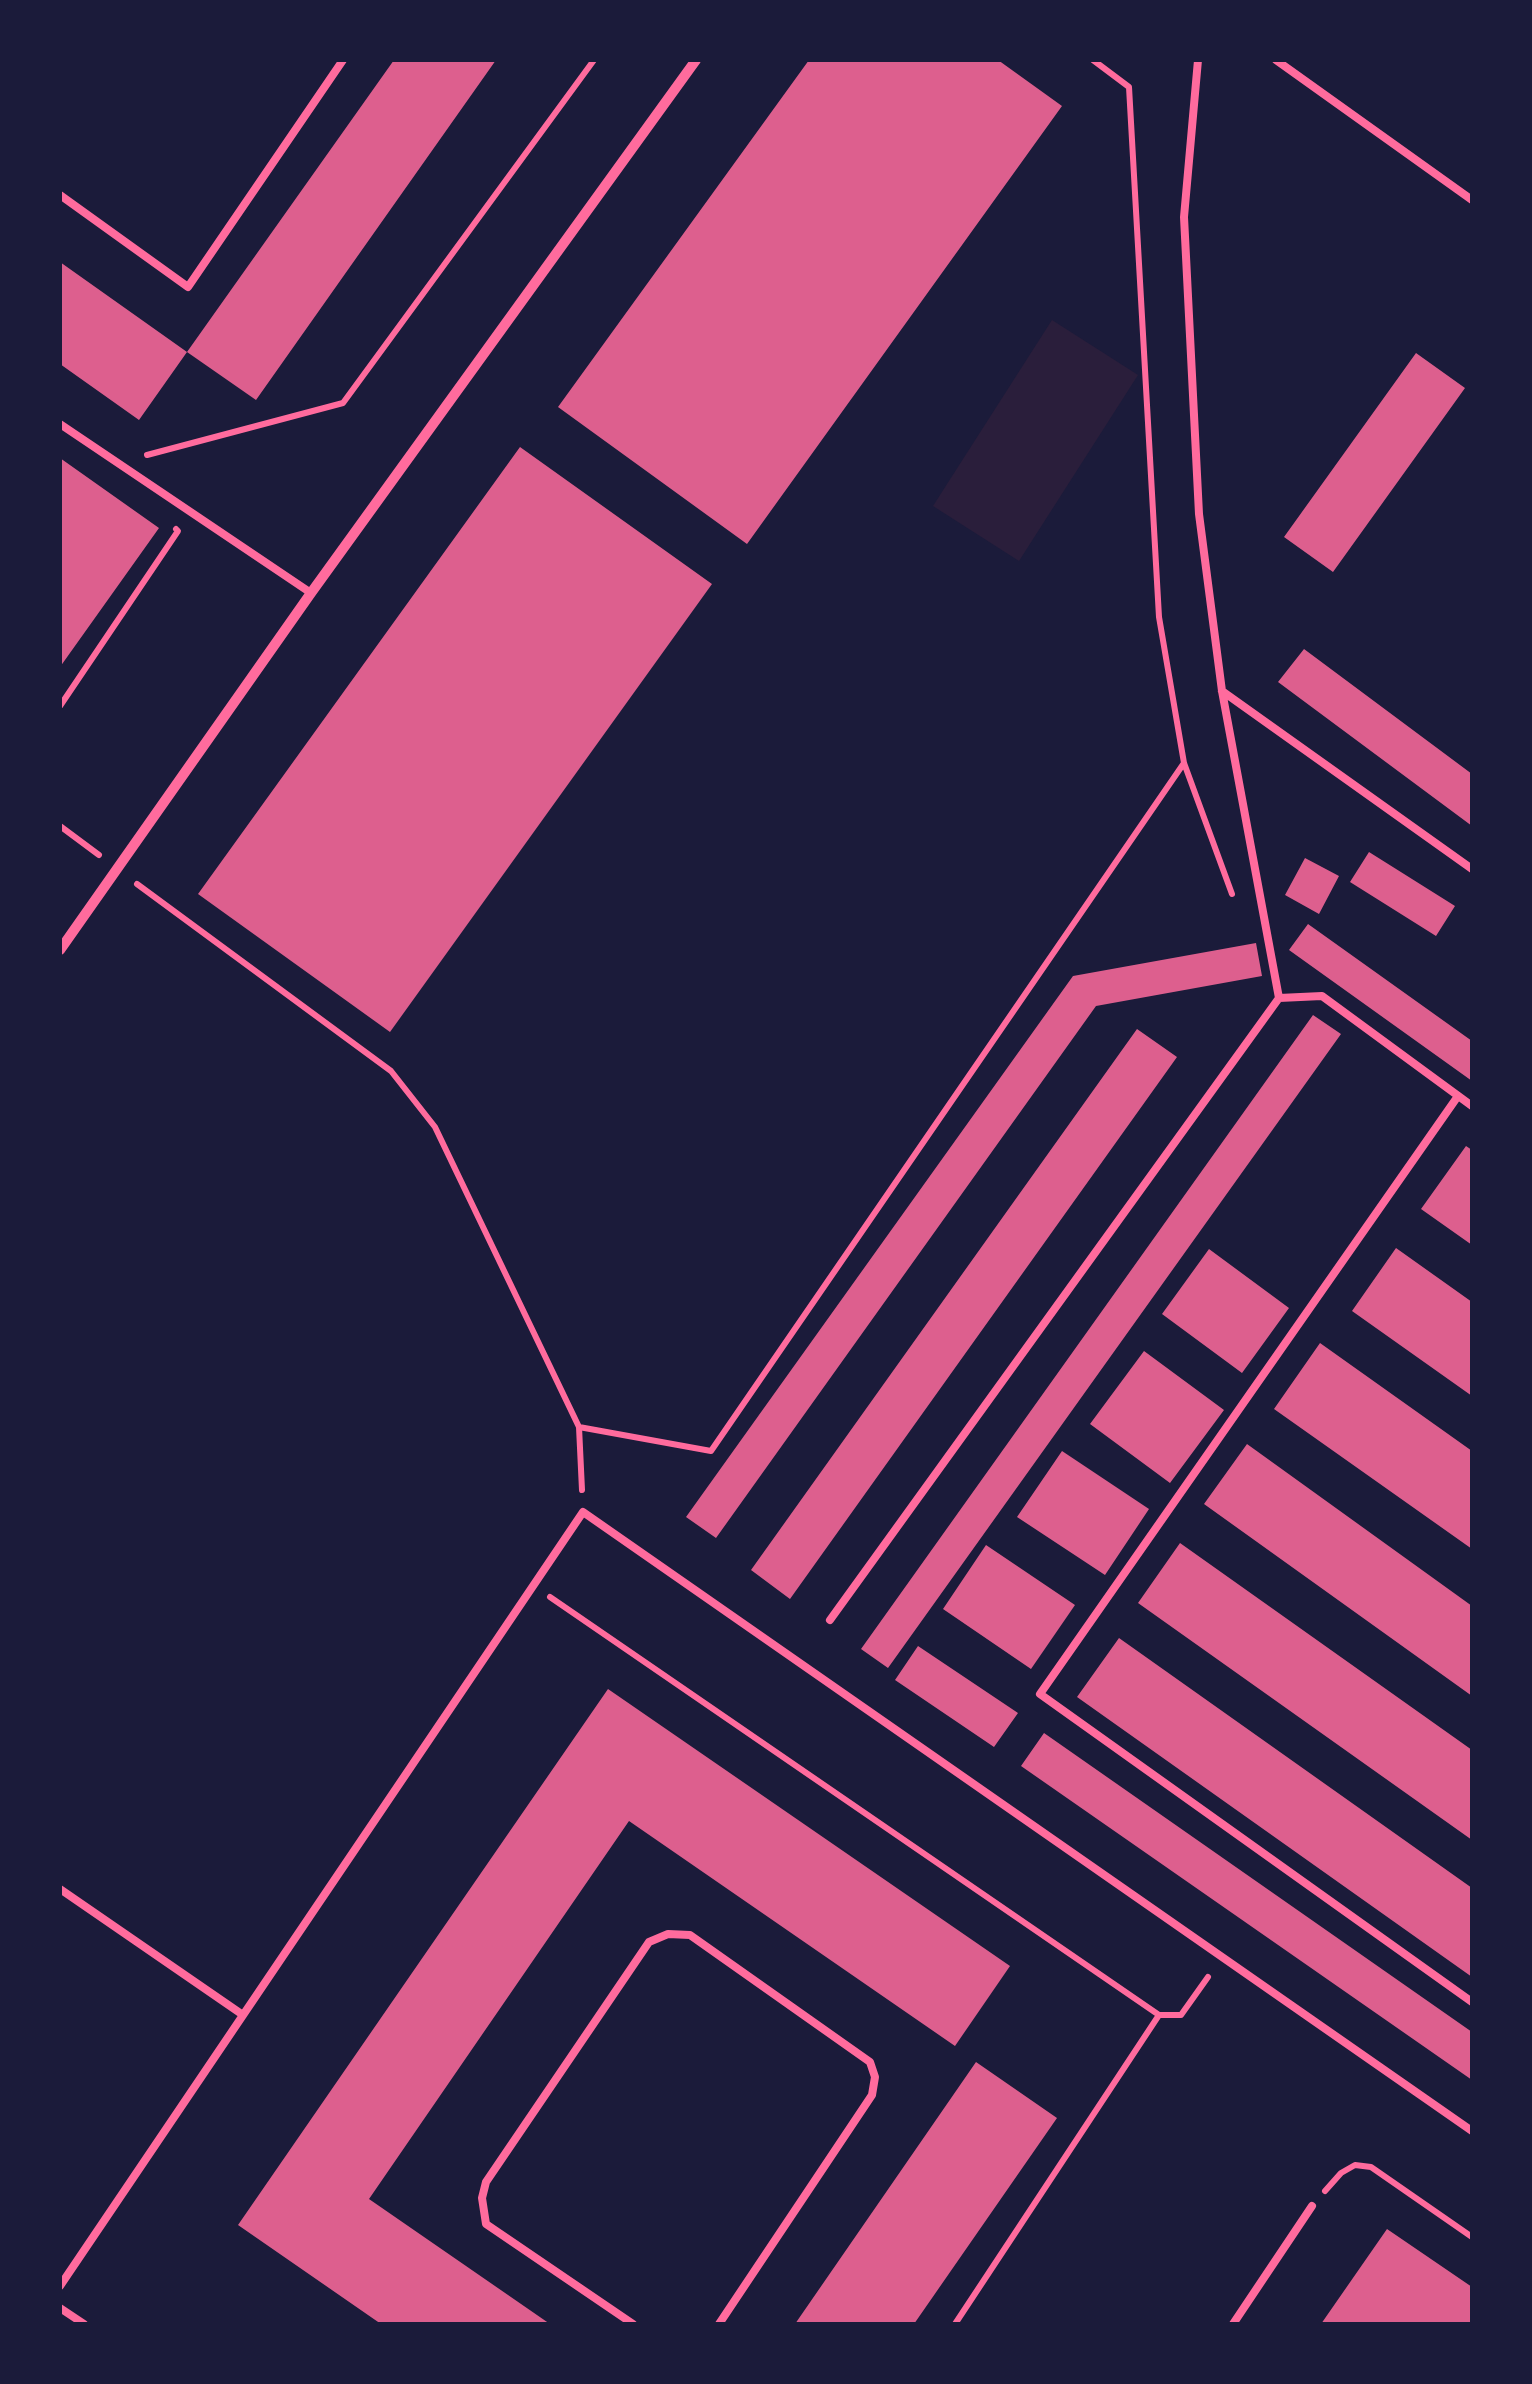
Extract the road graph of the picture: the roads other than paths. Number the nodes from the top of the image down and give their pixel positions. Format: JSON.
{"nodes":[{"id":1,"x":343,"y":60,"type":"edge"},
{"id":2,"x":696,"y":60,"type":"edge"},
{"id":3,"x":1198,"y":60,"type":"edge"},
{"id":4,"x":1276,"y":60,"type":"edge"},
{"id":5,"x":60,"y":195,"type":"edge"},
{"id":6,"x":1472,"y":200,"type":"edge"},
{"id":7,"x":60,"y":424,"type":"edge"},
{"id":8,"x":311,"y":593,"type":"junction"},
{"id":9,"x":1222,"y":691,"type":"junction"},
{"id":10,"x":1472,"y":869,"type":"edge"},
{"id":11,"x":60,"y":950,"type":"edge"},
{"id":12,"x":1279,"y":998,"type":"junction"},
{"id":13,"x":1458,"y":1096,"type":"junction"},
{"id":14,"x":1472,"y":1106,"type":"edge"},
{"id":15,"x":830,"y":1620,"type":"dead end"},
{"id":16,"x":60,"y":1888,"type":"edge"},
{"id":17,"x":1472,"y":2002,"type":"edge"},
{"id":18,"x":243,"y":2014,"type":"junction"},
{"id":19,"x":1472,"y":2130,"type":"edge"},
{"id":20,"x":1312,"y":2206,"type":"road end"},
{"id":21,"x":60,"y":2286,"type":"edge"},
{"id":22,"x":60,"y":2308,"type":"edge"},
{"id":23,"x":84,"y":2324,"type":"edge"},
{"id":24,"x":633,"y":2324,"type":"edge"},
{"id":25,"x":719,"y":2324,"type":"edge"},
{"id":26,"x":1233,"y":2324,"type":"edge"}],
"edges":[{"from":1,"to":5,"type":"lane"},
{"from":2,"to":8,"type":"street"},
{"from":3,"to":9,"type":"lane"},
{"from":4,"to":6,"type":"lane"},
{"from":7,"to":8,"type":"lane"},
{"from":8,"to":11,"type":"street"},
{"from":9,"to":10,"type":"lane"},
{"from":9,"to":12,"type":"lane"},
{"from":12,"to":13,"type":"lane"},
{"from":12,"to":15,"type":"lane"},
{"from":13,"to":14,"type":"lane"},
{"from":13,"to":17,"type":"lane"},
{"from":16,"to":18,"type":"lane"},
{"from":18,"to":19,"type":"lane"},
{"from":18,"to":21,"type":"lane"},
{"from":20,"to":26,"type":"lane"},
{"from":22,"to":23,"type":"lane"},
{"from":24,"to":25,"type":"lane"}]}
